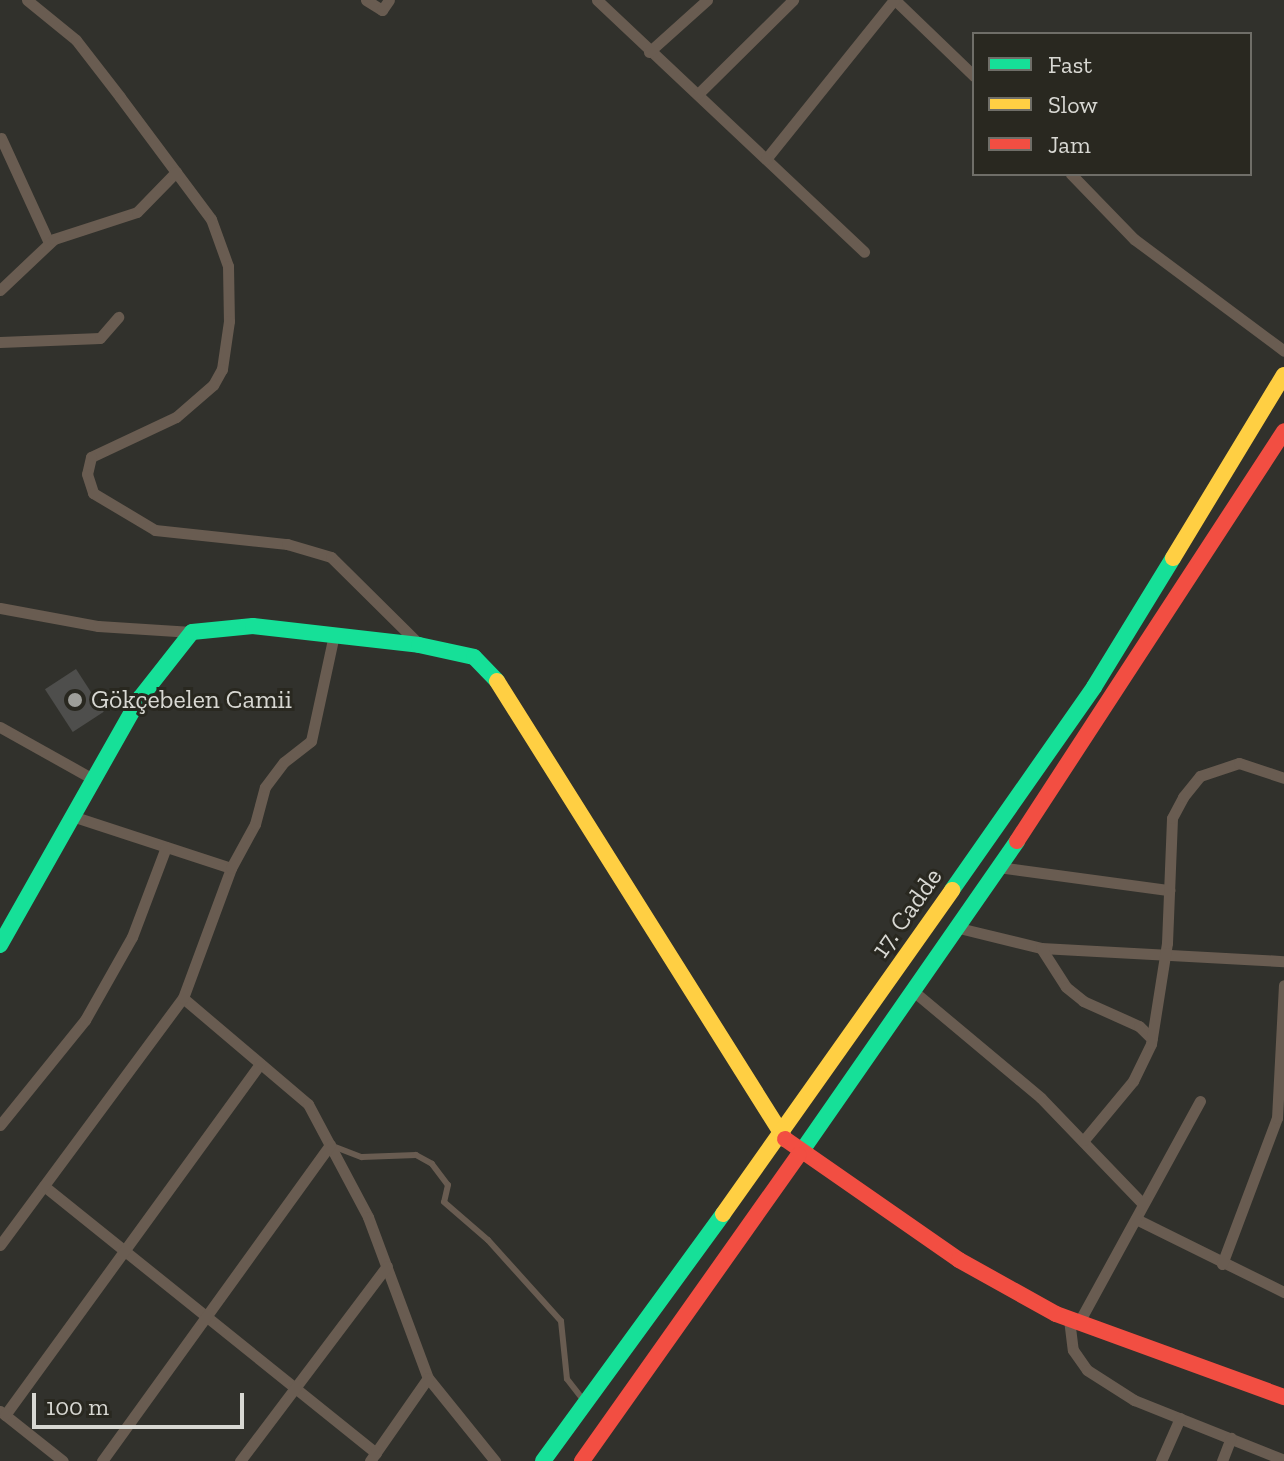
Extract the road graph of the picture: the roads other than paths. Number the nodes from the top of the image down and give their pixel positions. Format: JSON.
{"nodes":[{"id":1,"x":27,"y":0,"type":"edge"},
{"id":2,"x":366,"y":0,"type":"edge"},
{"id":3,"x":389,"y":0,"type":"edge"},
{"id":4,"x":707,"y":0,"type":"edge"},
{"id":5,"x":793,"y":0,"type":"edge"},
{"id":6,"x":894,"y":0,"type":"edge"},
{"id":7,"x":603,"y":2,"type":"edge"},
{"id":8,"x":649,"y":52,"type":"junction"},
{"id":9,"x":972,"y":74,"type":"edge"},
{"id":10,"x":698,"y":94,"type":"junction"},
{"id":11,"x":1,"y":138,"type":"edge"},
{"id":12,"x":766,"y":159,"type":"junction"},
{"id":13,"x":176,"y":172,"type":"junction"},
{"id":14,"x":1073,"y":176,"type":"edge"},
{"id":15,"x":49,"y":243,"type":"junction"},
{"id":16,"x":864,"y":252,"type":"dead end"},
{"id":17,"x":0,"y":290,"type":"edge"},
{"id":18,"x":118,"y":317,"type":"dead end"},
{"id":19,"x":0,"y":342,"type":"edge"},
{"id":20,"x":1284,"y":351,"type":"edge"},
{"id":21,"x":1284,"y":375,"type":"edge"},
{"id":22,"x":1284,"y":431,"type":"edge"},
{"id":23,"x":0,"y":608,"type":"edge"},
{"id":24,"x":192,"y":632,"type":"junction"},
{"id":25,"x":334,"y":635,"type":"junction"},
{"id":26,"x":419,"y":645,"type":"junction"},
{"id":27,"x":0,"y":727,"type":"edge"},
{"id":28,"x":1284,"y":778,"type":"edge"},
{"id":29,"x":95,"y":780,"type":"junction"},
{"id":30,"x":75,"y":817,"type":"junction"},
{"id":31,"x":166,"y":847,"type":"junction"},
{"id":32,"x":998,"y":867,"type":"junction"},
{"id":33,"x":231,"y":868,"type":"junction"},
{"id":34,"x":1169,"y":890,"type":"junction"},
{"id":35,"x":959,"y":928,"type":"junction"},
{"id":36,"x":0,"y":945,"type":"edge"},
{"id":37,"x":1041,"y":948,"type":"junction"},
{"id":38,"x":1166,"y":953,"type":"junction"},
{"id":39,"x":1284,"y":961,"type":"edge"},
{"id":40,"x":1284,"y":985,"type":"edge"},
{"id":41,"x":912,"y":990,"type":"junction"},
{"id":42,"x":183,"y":998,"type":"junction"},
{"id":43,"x":1152,"y":1039,"type":"junction"},
{"id":44,"x":260,"y":1064,"type":"junction"},
{"id":45,"x":1200,"y":1101,"type":"dead end"},
{"id":46,"x":1280,"y":1120,"type":"edge"},
{"id":47,"x":0,"y":1125,"type":"edge"},
{"id":48,"x":780,"y":1135,"type":"junction"},
{"id":49,"x":1084,"y":1140,"type":"junction"},
{"id":50,"x":330,"y":1145,"type":"junction"},
{"id":51,"x":801,"y":1152,"type":"junction"},
{"id":52,"x":44,"y":1186,"type":"junction"},
{"id":53,"x":1142,"y":1203,"type":"junction"},
{"id":54,"x":1136,"y":1219,"type":"junction"},
{"id":55,"x":0,"y":1245,"type":"edge"},
{"id":56,"x":126,"y":1249,"type":"junction"},
{"id":57,"x":1222,"y":1264,"type":"junction"},
{"id":58,"x":387,"y":1266,"type":"junction"},
{"id":59,"x":1284,"y":1278,"type":"edge"},
{"id":60,"x":1282,"y":1291,"type":"edge"},
{"id":61,"x":206,"y":1314,"type":"junction"},
{"id":62,"x":1074,"y":1321,"type":"junction"},
{"id":63,"x":428,"y":1378,"type":"junction"},
{"id":64,"x":297,"y":1387,"type":"junction"},
{"id":65,"x":1284,"y":1397,"type":"edge"},
{"id":66,"x":585,"y":1402,"type":"junction"},
{"id":67,"x":3,"y":1413,"type":"edge"},
{"id":68,"x":1180,"y":1418,"type":"junction"},
{"id":69,"x":1231,"y":1438,"type":"junction"},
{"id":70,"x":373,"y":1457,"type":"edge"},
{"id":71,"x":1284,"y":1460,"type":"edge"},
{"id":72,"x":63,"y":1461,"type":"edge"},
{"id":73,"x":102,"y":1461,"type":"edge"},
{"id":74,"x":240,"y":1461,"type":"edge"},
{"id":75,"x":495,"y":1461,"type":"edge"},
{"id":76,"x":543,"y":1461,"type":"edge"},
{"id":77,"x":582,"y":1461,"type":"edge"},
{"id":78,"x":1161,"y":1461,"type":"edge"},
{"id":79,"x":1222,"y":1461,"type":"edge"}],
"edges":[{"from":1,"to":13,"type":"street"},
{"from":2,"to":3,"type":"street"},
{"from":4,"to":8,"type":"street"},
{"from":5,"to":10,"type":"street"},
{"from":6,"to":9,"type":"street"},
{"from":6,"to":12,"type":"street"},
{"from":7,"to":8,"type":"street"},
{"from":8,"to":10,"type":"street"},
{"from":10,"to":12,"type":"street"},
{"from":11,"to":15,"type":"street"},
{"from":12,"to":16,"type":"street"},
{"from":13,"to":15,"type":"street"},
{"from":13,"to":26,"type":"street"},
{"from":14,"to":20,"type":"street"},
{"from":15,"to":17,"type":"street"},
{"from":18,"to":19,"type":"street"},
{"from":21,"to":48,"type":"street","name":"17. Cadde"},
{"from":22,"to":32,"type":"street","name":"17. Cadde"},
{"from":23,"to":24,"type":"street"},
{"from":24,"to":25,"type":"street"},
{"from":24,"to":29,"type":"street"},
{"from":25,"to":26,"type":"street"},
{"from":25,"to":33,"type":"street"},
{"from":26,"to":48,"type":"street"},
{"from":27,"to":29,"type":"street"},
{"from":28,"to":34,"type":"street"},
{"from":29,"to":30,"type":"street"},
{"from":30,"to":31,"type":"street"},
{"from":30,"to":36,"type":"street"},
{"from":31,"to":33,"type":"street"},
{"from":31,"to":47,"type":"street"},
{"from":32,"to":34,"type":"street"},
{"from":32,"to":35,"type":"street","name":"17. Cadde"},
{"from":33,"to":42,"type":"street"},
{"from":34,"to":38,"type":"street"},
{"from":35,"to":37,"type":"street"},
{"from":35,"to":41,"type":"street","name":"17. Cadde"},
{"from":37,"to":38,"type":"street"},
{"from":37,"to":43,"type":"street"},
{"from":38,"to":39,"type":"street"},
{"from":38,"to":43,"type":"street"},
{"from":40,"to":46,"type":"street"},
{"from":41,"to":49,"type":"street"},
{"from":41,"to":51,"type":"street","name":"17. Cadde"},
{"from":42,"to":44,"type":"street"},
{"from":42,"to":52,"type":"street"},
{"from":43,"to":49,"type":"street"},
{"from":44,"to":50,"type":"street"},
{"from":44,"to":56,"type":"street"},
{"from":45,"to":53,"type":"street"},
{"from":46,"to":57,"type":"street"},
{"from":48,"to":51,"type":"street"},
{"from":48,"to":66,"type":"street","name":"17. Cadde"},
{"from":49,"to":53,"type":"street"},
{"from":50,"to":58,"type":"street"},
{"from":50,"to":61,"type":"street"},
{"from":50,"to":66,"type":"lane"},
{"from":51,"to":62,"type":"street"},
{"from":51,"to":77,"type":"street","name":"17. Cadde"},
{"from":52,"to":55,"type":"street"},
{"from":52,"to":56,"type":"street"},
{"from":53,"to":54,"type":"street"},
{"from":54,"to":57,"type":"street"},
{"from":54,"to":62,"type":"street"},
{"from":56,"to":61,"type":"street"},
{"from":56,"to":67,"type":"street"},
{"from":57,"to":60,"type":"street"},
{"from":58,"to":63,"type":"street"},
{"from":58,"to":64,"type":"street"},
{"from":59,"to":60,"type":"street"},
{"from":61,"to":64,"type":"street"},
{"from":61,"to":73,"type":"street"},
{"from":62,"to":65,"type":"street"},
{"from":62,"to":68,"type":"street"},
{"from":63,"to":70,"type":"street"},
{"from":63,"to":75,"type":"street"},
{"from":64,"to":70,"type":"street"},
{"from":64,"to":74,"type":"street"},
{"from":66,"to":76,"type":"street","name":"17. Cadde"},
{"from":67,"to":72,"type":"street"},
{"from":68,"to":69,"type":"street"},
{"from":68,"to":78,"type":"street"},
{"from":69,"to":71,"type":"street"},
{"from":69,"to":79,"type":"street"}]}
